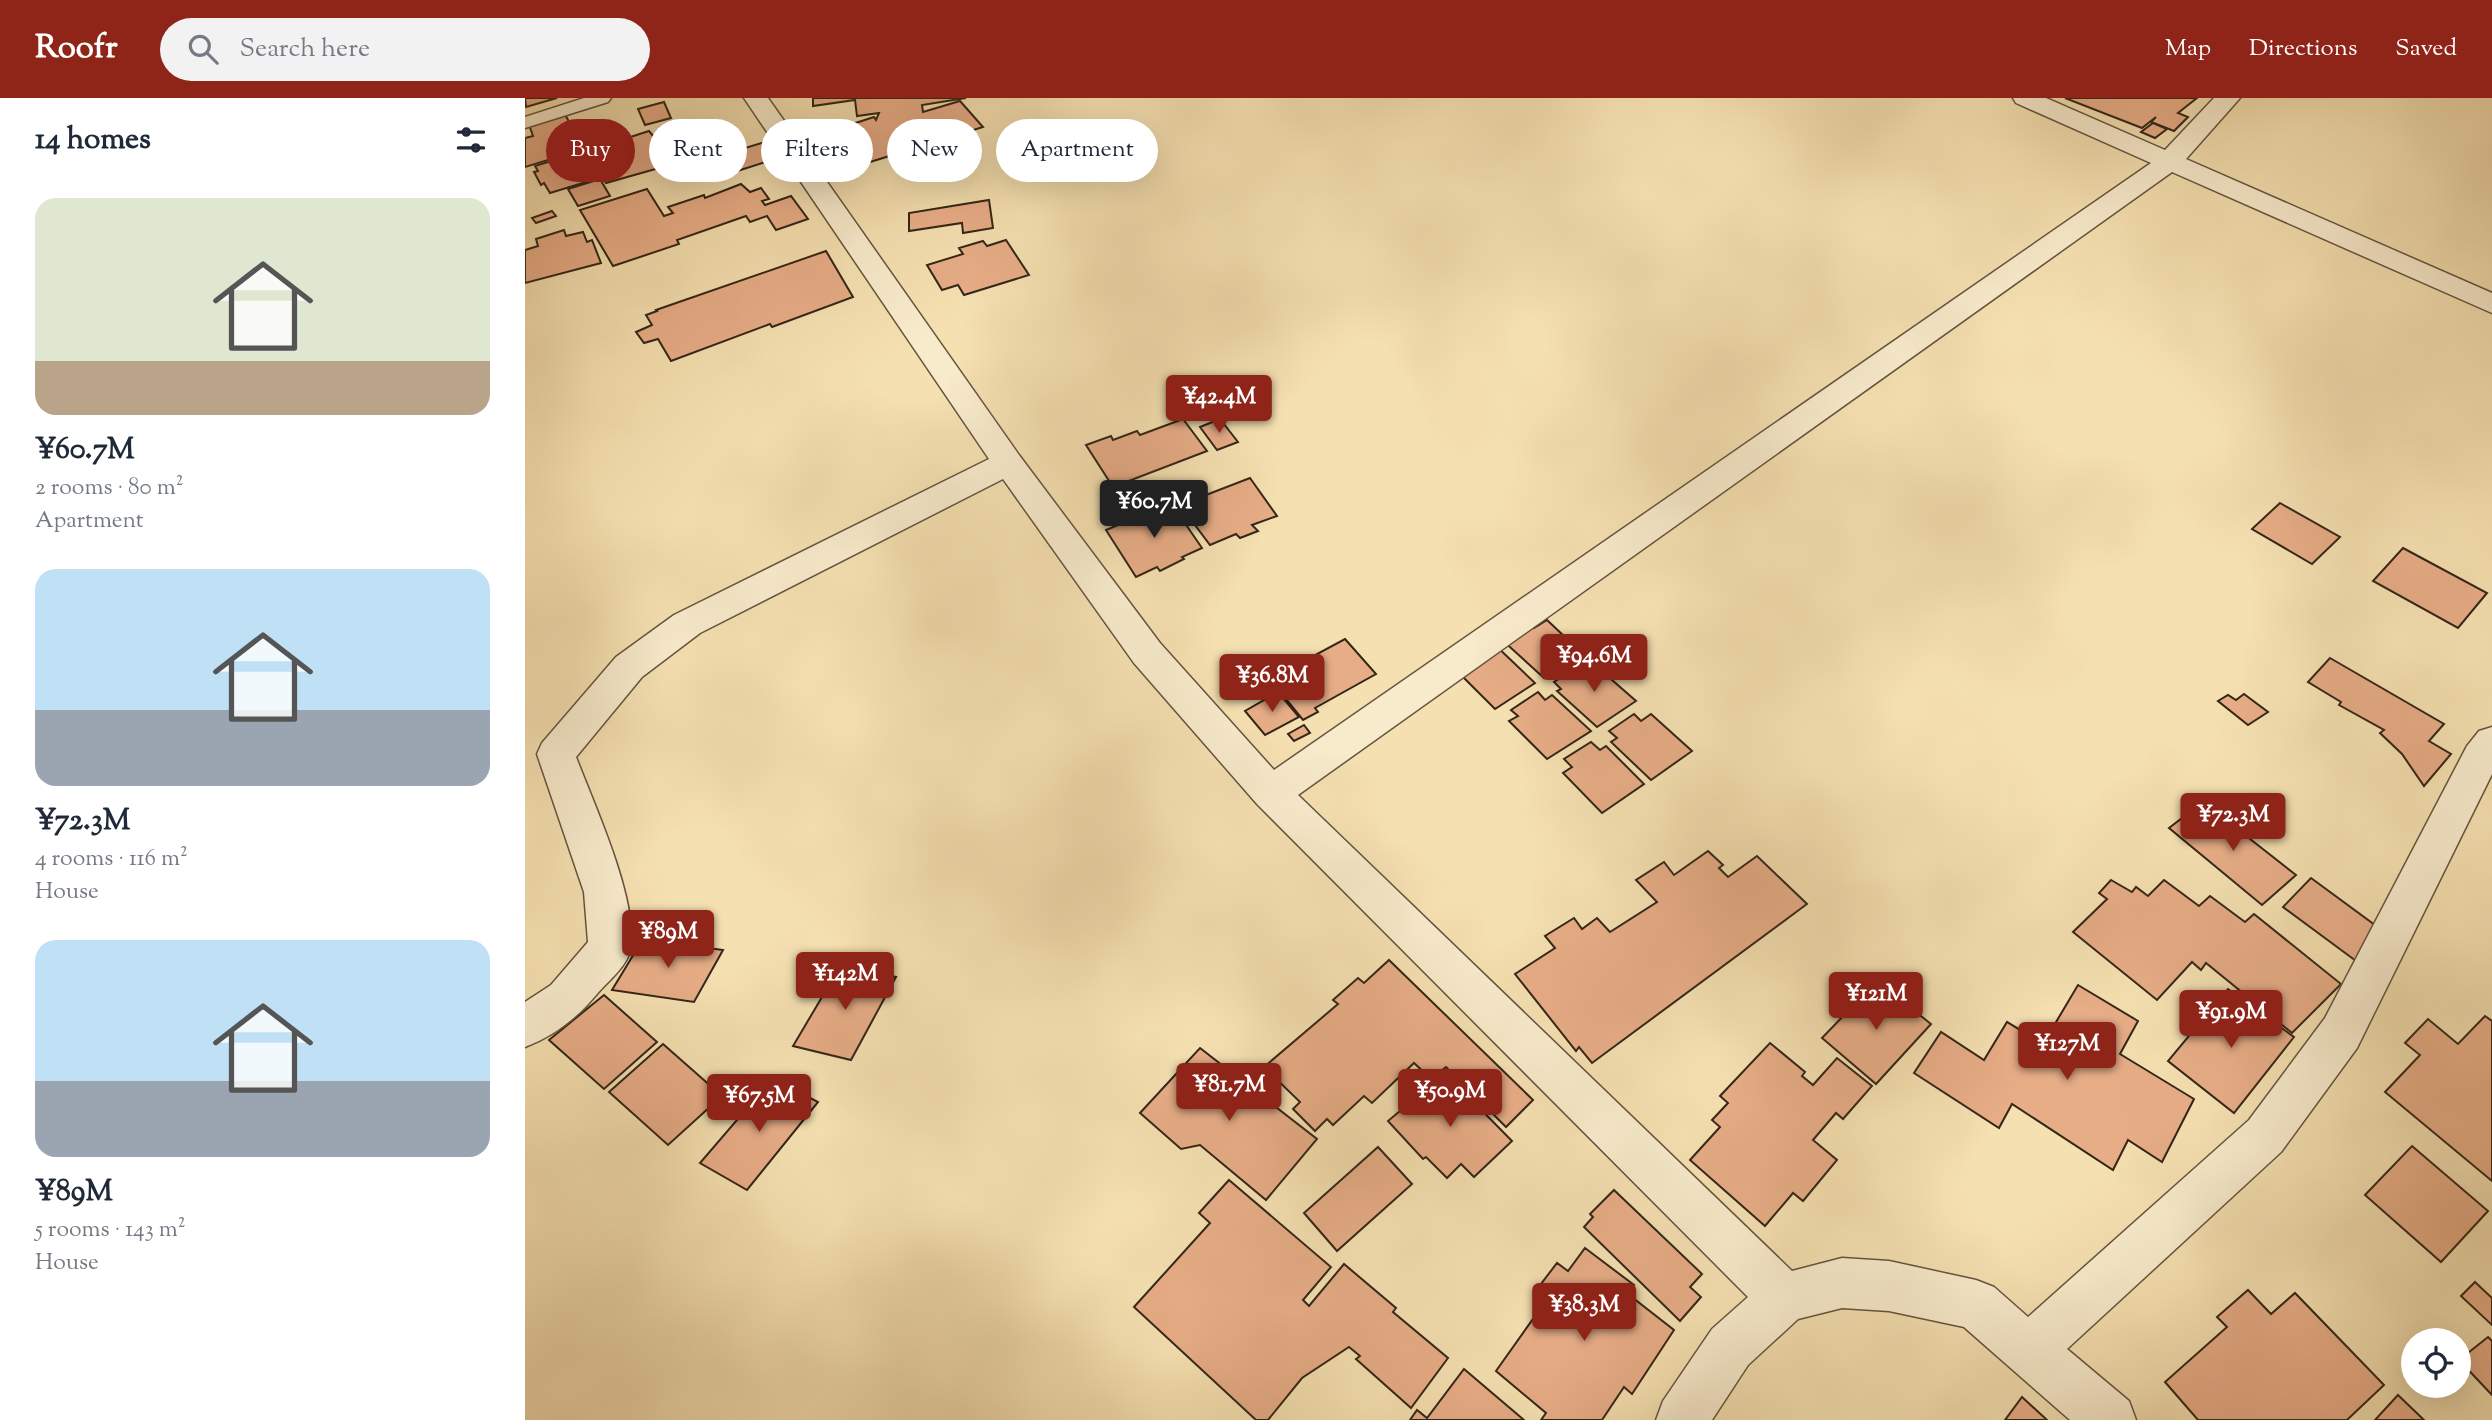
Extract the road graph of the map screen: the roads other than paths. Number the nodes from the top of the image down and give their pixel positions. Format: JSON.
{"nodes":[{"id":1,"x":602,"y":98,"type":"edge"},
{"id":2,"x":756,"y":98,"type":"edge"},
{"id":3,"x":2025,"y":98,"type":"edge"},
{"id":4,"x":2228,"y":98,"type":"edge"},
{"id":5,"x":525,"y":123,"type":"edge"},
{"id":6,"x":2169,"y":162,"type":"junction"},
{"id":7,"x":2492,"y":304,"type":"edge"},
{"id":8,"x":1008,"y":463,"type":"junction"},
{"id":9,"x":2492,"y":742,"type":"edge"},
{"id":10,"x":1271,"y":793,"type":"junction"},
{"id":11,"x":525,"y":1027,"type":"edge"},
{"id":12,"x":1784,"y":1298,"type":"junction"},
{"id":13,"x":2029,"y":1350,"type":"junction"},
{"id":14,"x":1682,"y":1420,"type":"edge"},
{"id":15,"x":2110,"y":1420,"type":"edge"}],
"edges":[{"from":1,"to":5,"type":"lane"},
{"from":2,"to":8,"type":"street"},
{"from":3,"to":6,"type":"street"},
{"from":4,"to":6,"type":"street"},
{"from":6,"to":7,"type":"street"},
{"from":6,"to":10,"type":"street"},
{"from":8,"to":10,"type":"street"},
{"from":8,"to":11,"type":"street"},
{"from":9,"to":13,"type":"street"},
{"from":10,"to":12,"type":"street"},
{"from":12,"to":13,"type":"street"},
{"from":12,"to":14,"type":"street"},
{"from":13,"to":15,"type":"street"}]}
